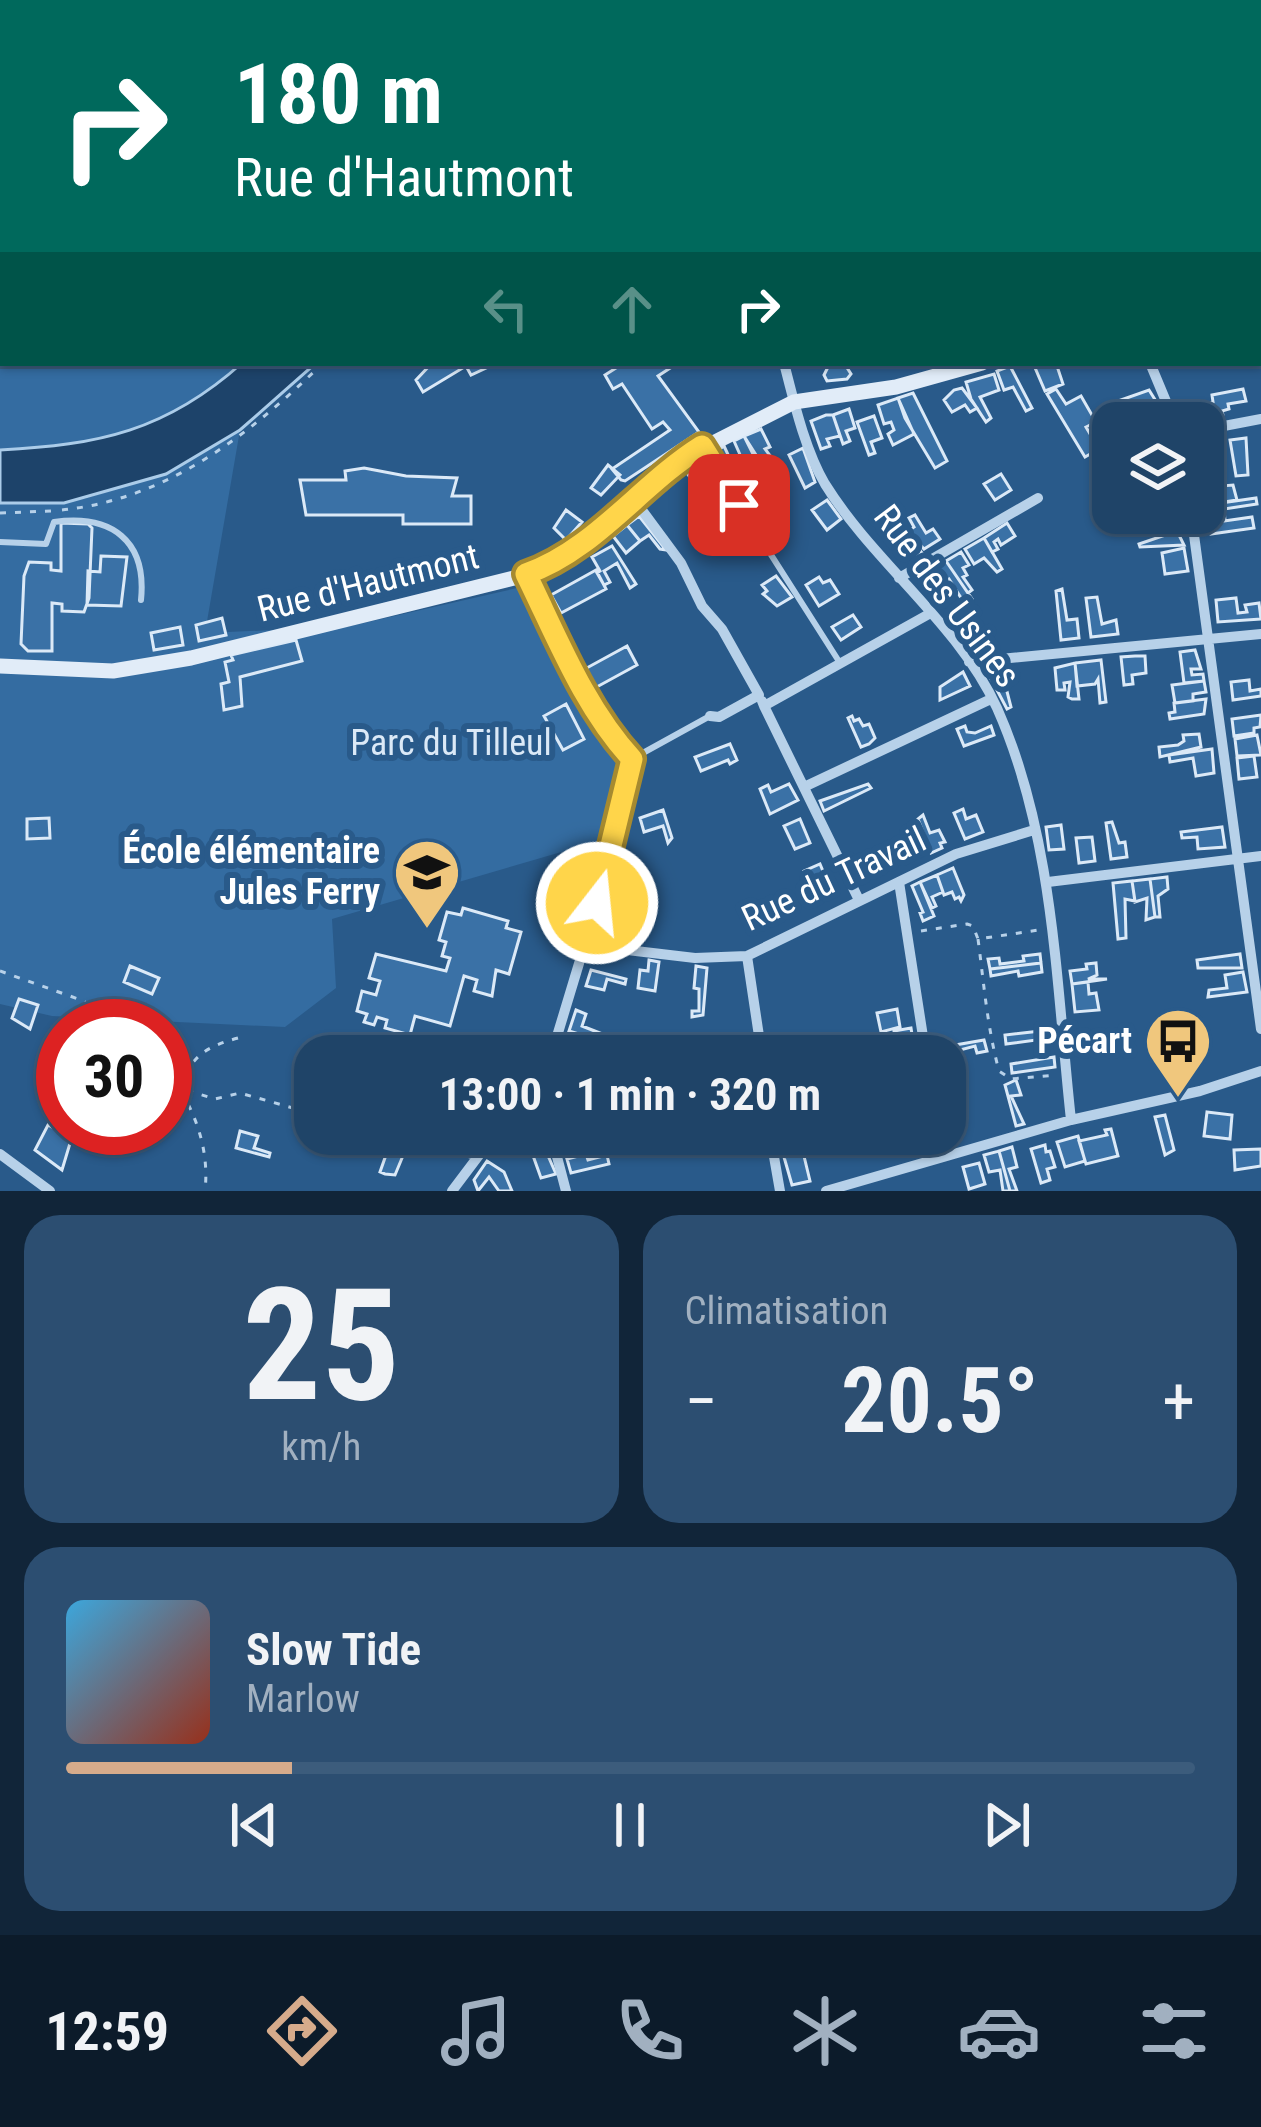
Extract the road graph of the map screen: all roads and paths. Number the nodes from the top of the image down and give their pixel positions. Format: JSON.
{"nodes":[{"id":1,"x":320,"y":366,"type":"edge"},
{"id":2,"x":785,"y":366,"type":"edge"},
{"id":3,"x":971,"y":366,"type":"edge"},
{"id":4,"x":1151,"y":366,"type":"edge"},
{"id":5,"x":794,"y":401,"type":"junction"},
{"id":6,"x":1166,"y":402,"type":"edge"},
{"id":7,"x":1261,"y":419,"type":"edge"},
{"id":8,"x":1224,"y":426,"type":"edge"},
{"id":9,"x":702,"y":446,"type":"junction"},
{"id":10,"x":633,"y":498,"type":"junction"},
{"id":11,"x":1038,"y":498,"type":"dead end"},
{"id":12,"x":0,"y":513,"type":"edge"},
{"id":13,"x":1194,"y":534,"type":"edge"},
{"id":14,"x":0,"y":542,"type":"edge"},
{"id":15,"x":526,"y":574,"type":"junction"},
{"id":16,"x":899,"y":578,"type":"junction"},
{"id":17,"x":141,"y":600,"type":"dead end"},
{"id":18,"x":929,"y":614,"type":"junction"},
{"id":19,"x":1261,"y":634,"type":"edge"},
{"id":20,"x":1209,"y":640,"type":"junction"},
{"id":21,"x":969,"y":662,"type":"junction"},
{"id":22,"x":839,"y":663,"type":"junction"},
{"id":23,"x":0,"y":666,"type":"edge"},
{"id":24,"x":992,"y":699,"type":"junction"},
{"id":25,"x":761,"y":701,"type":"junction"},
{"id":26,"x":710,"y":716,"type":"joint"},
{"id":27,"x":632,"y":759,"type":"junction"},
{"id":28,"x":804,"y":788,"type":"junction"},
{"id":29,"x":1034,"y":830,"type":"junction"},
{"id":30,"x":1261,"y":856,"type":"edge"},
{"id":31,"x":1239,"y":858,"type":"junction"},
{"id":32,"x":899,"y":882,"type":"junction"},
{"id":33,"x":1048,"y":882,"type":"junction"},
{"id":34,"x":859,"y":900,"type":"junction"},
{"id":35,"x":1052,"y":928,"type":"junction"},
{"id":36,"x":908,"y":933,"type":"junction"},
{"id":37,"x":978,"y":939,"type":"junction"},
{"id":38,"x":585,"y":945,"type":"junction"},
{"id":39,"x":747,"y":956,"type":"junction"},
{"id":40,"x":0,"y":971,"type":"edge"},
{"id":41,"x":78,"y":999,"type":"edge"},
{"id":42,"x":1261,"y":1029,"type":"edge"},
{"id":43,"x":557,"y":1035,"type":"edge"},
{"id":44,"x":759,"y":1035,"type":"edge"},
{"id":45,"x":923,"y":1035,"type":"edge"},
{"id":46,"x":238,"y":1038,"type":"dead end"},
{"id":47,"x":192,"y":1061,"type":"edge"},
{"id":48,"x":1261,"y":1071,"type":"edge"},
{"id":49,"x":1066,"y":1074,"type":"junction"},
{"id":50,"x":192,"y":1094,"type":"edge"},
{"id":51,"x":294,"y":1109,"type":"edge"},
{"id":52,"x":192,"y":1114,"type":"edge"},
{"id":53,"x":1071,"y":1120,"type":"junction"},
{"id":54,"x":0,"y":1154,"type":"edge"},
{"id":55,"x":475,"y":1155,"type":"edge"},
{"id":56,"x":557,"y":1155,"type":"edge"},
{"id":57,"x":774,"y":1155,"type":"edge"},
{"id":58,"x":478,"y":1156,"type":"joint"},
{"id":59,"x":940,"y":1157,"type":"joint"},
{"id":60,"x":50,"y":1191,"type":"edge"},
{"id":61,"x":205,"y":1191,"type":"edge"},
{"id":62,"x":452,"y":1191,"type":"edge"},
{"id":63,"x":566,"y":1191,"type":"edge"},
{"id":64,"x":780,"y":1191,"type":"edge"},
{"id":65,"x":826,"y":1191,"type":"edge"}],
"edges":[{"from":1,"to":12,"type":"path"},
{"from":2,"to":5,"type":"street","name":"Rue des Usines"},
{"from":3,"to":5,"type":"street","name":"Rue d'Hautmont"},
{"from":4,"to":6,"type":"street"},
{"from":5,"to":9,"type":"street","name":"Rue d'Hautmont"},
{"from":5,"to":16,"type":"street","name":"Rue des Usines"},
{"from":7,"to":8,"type":"street"},
{"from":9,"to":10,"type":"street","name":"Rue d'Hautmont"},
{"from":9,"to":22,"type":"lane"},
{"from":10,"to":15,"type":"street","name":"Rue d'Hautmont"},
{"from":10,"to":25,"type":"street"},
{"from":11,"to":16,"type":"street"},
{"from":13,"to":20,"type":"street"},
{"from":14,"to":17,"type":"lane"},
{"from":15,"to":23,"type":"street","name":"Rue d'Hautmont"},
{"from":15,"to":27,"type":"street"},
{"from":16,"to":18,"type":"street","name":"Rue des Usines"},
{"from":18,"to":21,"type":"street","name":"Rue des Usines"},
{"from":18,"to":22,"type":"street"},
{"from":19,"to":20,"type":"street"},
{"from":20,"to":21,"type":"street"},
{"from":20,"to":31,"type":"street"},
{"from":21,"to":24,"type":"street","name":"Rue des Usines"},
{"from":22,"to":25,"type":"street"},
{"from":24,"to":28,"type":"street"},
{"from":24,"to":29,"type":"street","name":"Rue des Usines"},
{"from":25,"to":26,"type":"street"},
{"from":25,"to":28,"type":"street"},
{"from":26,"to":27,"type":"lane"},
{"from":27,"to":38,"type":"street"},
{"from":28,"to":34,"type":"street"},
{"from":29,"to":32,"type":"street","name":"Rue du Travail"},
{"from":29,"to":33,"type":"street","name":"Rue des Usines"},
{"from":30,"to":31,"type":"street"},
{"from":31,"to":33,"type":"street"},
{"from":31,"to":42,"type":"street"},
{"from":32,"to":34,"type":"street","name":"Rue du Travail"},
{"from":32,"to":36,"type":"street"},
{"from":33,"to":35,"type":"street","name":"Rue des Usines"},
{"from":34,"to":39,"type":"street","name":"Rue du Travail"},
{"from":35,"to":37,"type":"path"},
{"from":35,"to":49,"type":"street","name":"Rue des Usines"},
{"from":36,"to":37,"type":"path"},
{"from":36,"to":45,"type":"street"},
{"from":37,"to":49,"type":"path"},
{"from":38,"to":39,"type":"street","name":"Rue du Travail"},
{"from":38,"to":43,"type":"street"},
{"from":39,"to":44,"type":"street"},
{"from":40,"to":41,"type":"path"},
{"from":46,"to":47,"type":"path"},
{"from":48,"to":53,"type":"street"},
{"from":49,"to":53,"type":"street","name":"Rue des Usines"},
{"from":50,"to":51,"type":"path"},
{"from":52,"to":61,"type":"path"},
{"from":53,"to":59,"type":"street"},
{"from":54,"to":60,"type":"street"},
{"from":55,"to":58,"type":"street"},
{"from":56,"to":63,"type":"street"},
{"from":57,"to":64,"type":"street"},
{"from":58,"to":62,"type":"street"},
{"from":59,"to":65,"type":"street"}]}
